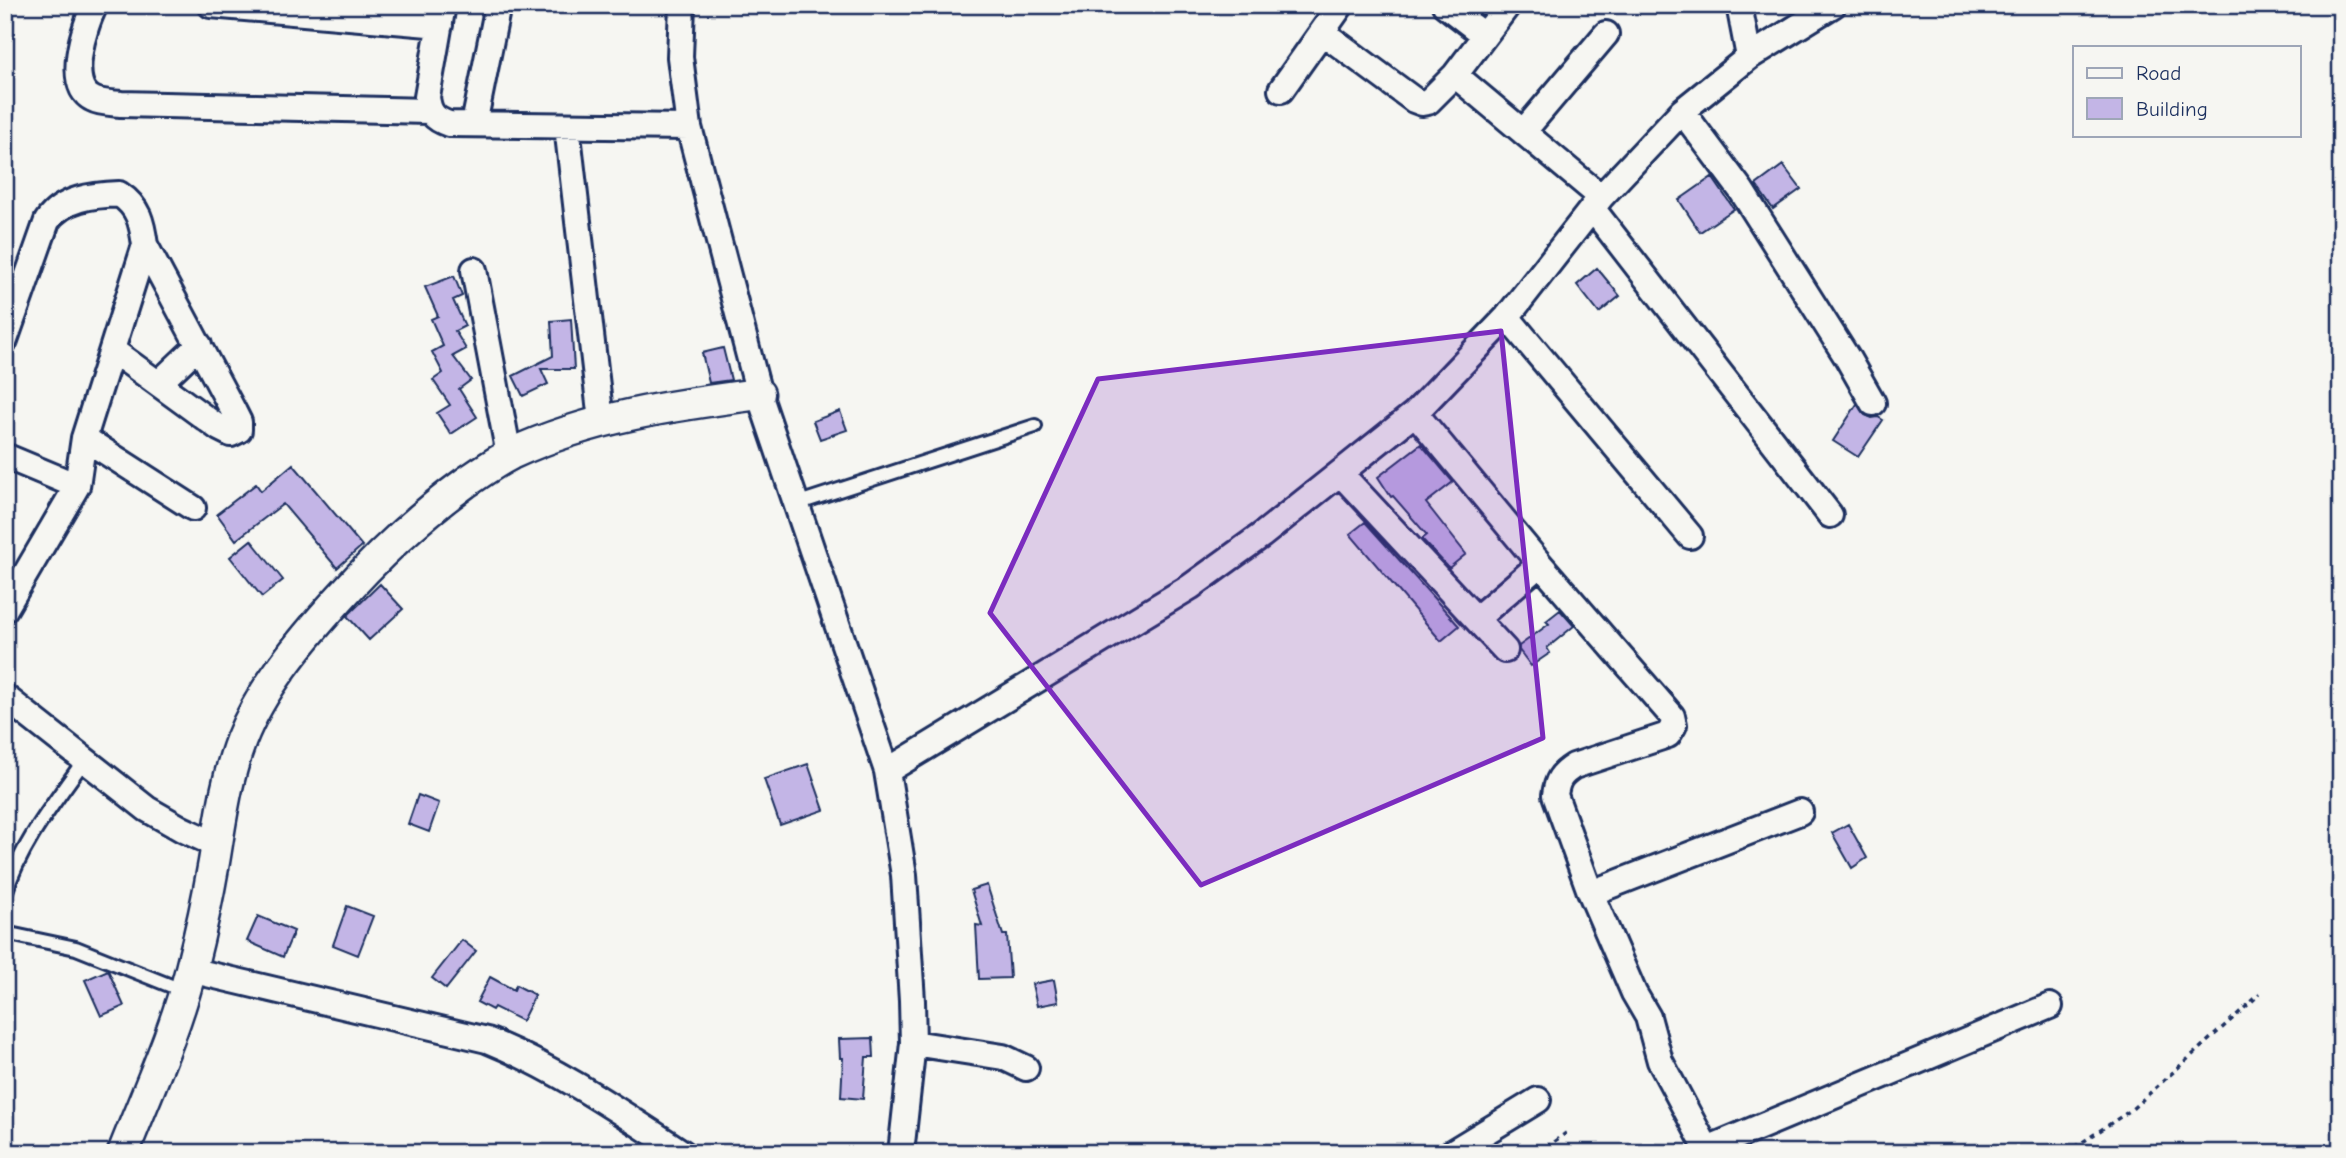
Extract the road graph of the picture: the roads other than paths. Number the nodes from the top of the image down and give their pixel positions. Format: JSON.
{"nodes":[{"id":1,"x":95,"y":5,"type":"edge"},
{"id":2,"x":211,"y":5,"type":"edge"},
{"id":3,"x":498,"y":5,"type":"edge"},
{"id":4,"x":682,"y":5,"type":"edge"},
{"id":5,"x":1340,"y":5,"type":"edge"},
{"id":6,"x":1445,"y":5,"type":"edge"},
{"id":7,"x":1508,"y":5,"type":"edge"},
{"id":8,"x":1739,"y":5,"type":"edge"},
{"id":9,"x":1833,"y":5,"type":"edge"},
{"id":10,"x":442,"y":15,"type":"edge"},
{"id":11,"x":1322,"y":32,"type":"junction"},
{"id":12,"x":1485,"y":34,"type":"junction"},
{"id":13,"x":1606,"y":34,"type":"dead end"},
{"id":14,"x":1749,"y":57,"type":"junction"},
{"id":15,"x":1455,"y":75,"type":"junction"},
{"id":16,"x":1281,"y":90,"type":"dead end"},
{"id":17,"x":429,"y":111,"type":"junction"},
{"id":18,"x":1682,"y":111,"type":"junction"},
{"id":19,"x":474,"y":124,"type":"junction"},
{"id":20,"x":567,"y":125,"type":"junction"},
{"id":21,"x":689,"y":127,"type":"junction"},
{"id":22,"x":1523,"y":132,"type":"junction"},
{"id":23,"x":1596,"y":203,"type":"junction"},
{"id":24,"x":145,"y":245,"type":"junction"},
{"id":25,"x":474,"y":270,"type":"dead end"},
{"id":26,"x":1507,"y":317,"type":"junction"},
{"id":27,"x":5,"y":340,"type":"edge"},
{"id":28,"x":198,"y":345,"type":"junction"},
{"id":29,"x":112,"y":349,"type":"junction"},
{"id":30,"x":159,"y":383,"type":"junction"},
{"id":31,"x":759,"y":394,"type":"junction"},
{"id":32,"x":1873,"y":403,"type":"dead end"},
{"id":33,"x":1415,"y":412,"type":"junction"},
{"id":34,"x":601,"y":421,"type":"junction"},
{"id":35,"x":1035,"y":426,"type":"dead end"},
{"id":36,"x":84,"y":438,"type":"junction"},
{"id":37,"x":509,"y":455,"type":"junction"},
{"id":38,"x":5,"y":456,"type":"edge"},
{"id":39,"x":1340,"y":473,"type":"junction"},
{"id":40,"x":77,"y":486,"type":"junction"},
{"id":41,"x":796,"y":503,"type":"junction"},
{"id":42,"x":193,"y":509,"type":"dead end"},
{"id":43,"x":1830,"y":515,"type":"dead end"},
{"id":44,"x":1690,"y":536,"type":"dead end"},
{"id":45,"x":1540,"y":564,"type":"junction"},
{"id":46,"x":5,"y":609,"type":"edge"},
{"id":47,"x":1476,"y":619,"type":"junction"},
{"id":48,"x":1505,"y":650,"type":"dead end"},
{"id":49,"x":5,"y":697,"type":"edge"},
{"id":50,"x":85,"y":760,"type":"junction"},
{"id":51,"x":887,"y":771,"type":"junction"},
{"id":52,"x":1800,"y":812,"type":"dead end"},
{"id":53,"x":216,"y":845,"type":"junction"},
{"id":54,"x":1589,"y":889,"type":"junction"},
{"id":55,"x":5,"y":894,"type":"edge"},
{"id":56,"x":5,"y":933,"type":"edge"},
{"id":57,"x":187,"y":981,"type":"junction"},
{"id":58,"x":2050,"y":1006,"type":"dead end"},
{"id":59,"x":913,"y":1043,"type":"junction"},
{"id":60,"x":1026,"y":1068,"type":"dead end"},
{"id":61,"x":1538,"y":1100,"type":"dead end"},
{"id":62,"x":1708,"y":1151,"type":"edge"},
{"id":63,"x":123,"y":1153,"type":"edge"},
{"id":64,"x":683,"y":1153,"type":"edge"},
{"id":65,"x":901,"y":1153,"type":"edge"},
{"id":66,"x":1451,"y":1153,"type":"edge"}],
"edges":[{"from":1,"to":17,"type":"street"},
{"from":2,"to":10,"type":"street"},
{"from":3,"to":19,"type":"street"},
{"from":4,"to":21,"type":"street"},
{"from":5,"to":11,"type":"street"},
{"from":6,"to":12,"type":"street"},
{"from":7,"to":12,"type":"street"},
{"from":8,"to":14,"type":"street"},
{"from":9,"to":14,"type":"street"},
{"from":10,"to":17,"type":"street"},
{"from":11,"to":15,"type":"street"},
{"from":11,"to":16,"type":"street"},
{"from":12,"to":15,"type":"street"},
{"from":13,"to":22,"type":"street"},
{"from":14,"to":18,"type":"street"},
{"from":15,"to":22,"type":"street"},
{"from":17,"to":19,"type":"street"},
{"from":18,"to":23,"type":"street"},
{"from":18,"to":32,"type":"street"},
{"from":19,"to":20,"type":"street"},
{"from":20,"to":21,"type":"street"},
{"from":20,"to":34,"type":"street"},
{"from":21,"to":31,"type":"street"},
{"from":22,"to":23,"type":"street"},
{"from":23,"to":26,"type":"street"},
{"from":23,"to":43,"type":"street"},
{"from":24,"to":27,"type":"street"},
{"from":24,"to":28,"type":"street"},
{"from":24,"to":29,"type":"street"},
{"from":25,"to":37,"type":"street"},
{"from":26,"to":33,"type":"street"},
{"from":26,"to":44,"type":"street"},
{"from":28,"to":30,"type":"street"},
{"from":28,"to":30,"type":"street"},
{"from":29,"to":30,"type":"street"},
{"from":29,"to":36,"type":"street"},
{"from":31,"to":34,"type":"street"},
{"from":31,"to":41,"type":"street"},
{"from":33,"to":39,"type":"street"},
{"from":33,"to":45,"type":"street"},
{"from":34,"to":37,"type":"street"},
{"from":35,"to":41,"type":"lane"},
{"from":36,"to":40,"type":"street"},
{"from":36,"to":42,"type":"street"},
{"from":37,"to":53,"type":"street"},
{"from":38,"to":40,"type":"street"},
{"from":39,"to":47,"type":"street"},
{"from":39,"to":51,"type":"street"},
{"from":40,"to":46,"type":"street"},
{"from":41,"to":51,"type":"street"},
{"from":45,"to":47,"type":"street"},
{"from":45,"to":54,"type":"street"},
{"from":47,"to":48,"type":"street"},
{"from":49,"to":50,"type":"street"},
{"from":50,"to":53,"type":"street"},
{"from":50,"to":55,"type":"lane"},
{"from":51,"to":59,"type":"street"},
{"from":52,"to":54,"type":"street"},
{"from":53,"to":57,"type":"street"},
{"from":54,"to":62,"type":"street"},
{"from":56,"to":57,"type":"lane"},
{"from":57,"to":63,"type":"street"},
{"from":57,"to":64,"type":"street"},
{"from":58,"to":62,"type":"street"},
{"from":59,"to":60,"type":"street"},
{"from":59,"to":65,"type":"street"},
{"from":61,"to":66,"type":"street"}]}
